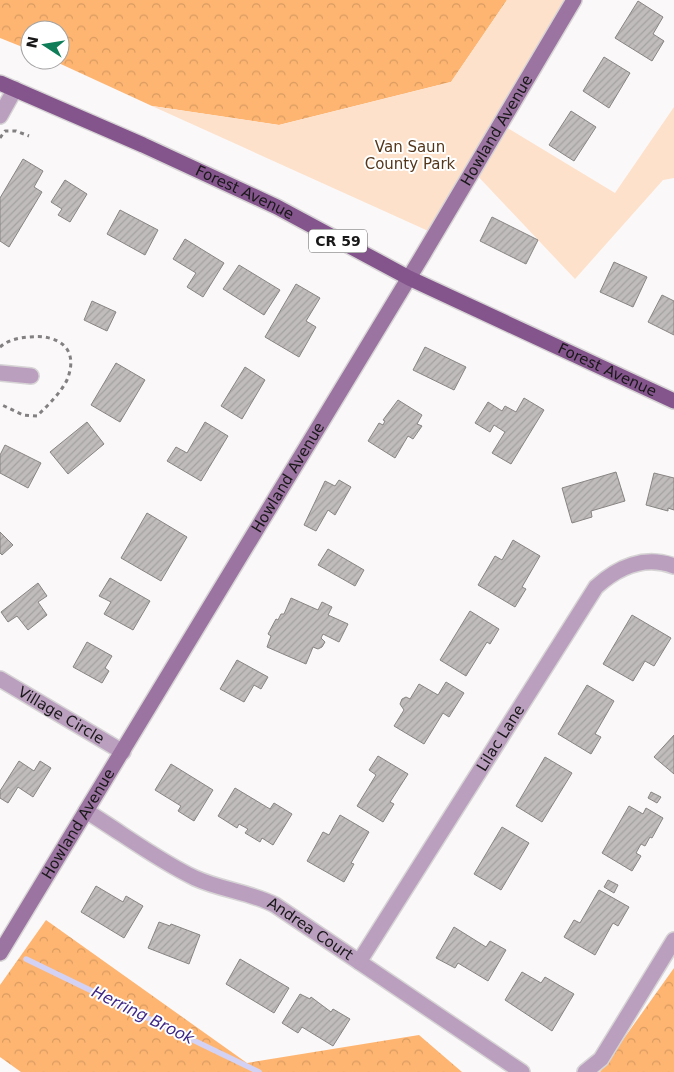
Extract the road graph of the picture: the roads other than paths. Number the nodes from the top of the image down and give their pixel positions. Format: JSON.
{"nodes":[{"id":1,"x":574,"y":0,"type":"edge"},
{"id":2,"x":0,"y":83,"type":"edge"},
{"id":3,"x":15,"y":89,"type":"junction"},
{"id":4,"x":0,"y":116,"type":"edge"},
{"id":5,"x":409,"y":278,"type":"junction"},
{"id":6,"x":0,"y":373,"type":"edge"},
{"id":7,"x":31,"y":376,"type":"dead end"},
{"id":8,"x":674,"y":401,"type":"edge"},
{"id":9,"x":674,"y":566,"type":"edge"},
{"id":10,"x":0,"y":679,"type":"edge"},
{"id":11,"x":123,"y":752,"type":"junction"},
{"id":12,"x":86,"y":812,"type":"junction"},
{"id":13,"x":674,"y":940,"type":"edge"},
{"id":14,"x":0,"y":953,"type":"edge"},
{"id":15,"x":359,"y":962,"type":"junction"},
{"id":16,"x":522,"y":1072,"type":"edge"},
{"id":17,"x":585,"y":1072,"type":"edge"}],
"edges":[{"from":1,"to":5,"type":"street","name":"Howland Avenue"},
{"from":2,"to":3,"type":"main road","name":"Forest Avenue","number":"CR 59"},
{"from":3,"to":4,"type":"street"},
{"from":3,"to":5,"type":"main road","name":"Forest Avenue","number":"CR 59"},
{"from":5,"to":8,"type":"main road","name":"Forest Avenue","number":"CR 59"},
{"from":5,"to":11,"type":"street","name":"Howland Avenue"},
{"from":6,"to":7,"type":"street"},
{"from":9,"to":15,"type":"street","name":"Lilac Lane"},
{"from":10,"to":11,"type":"street","name":"Village Circle"},
{"from":11,"to":12,"type":"street","name":"Howland Avenue"},
{"from":12,"to":14,"type":"street","name":"Howland Avenue"},
{"from":12,"to":15,"type":"street","name":"Andrea Court"},
{"from":13,"to":17,"type":"street"},
{"from":15,"to":16,"type":"street","name":"Andrea Court"}]}
